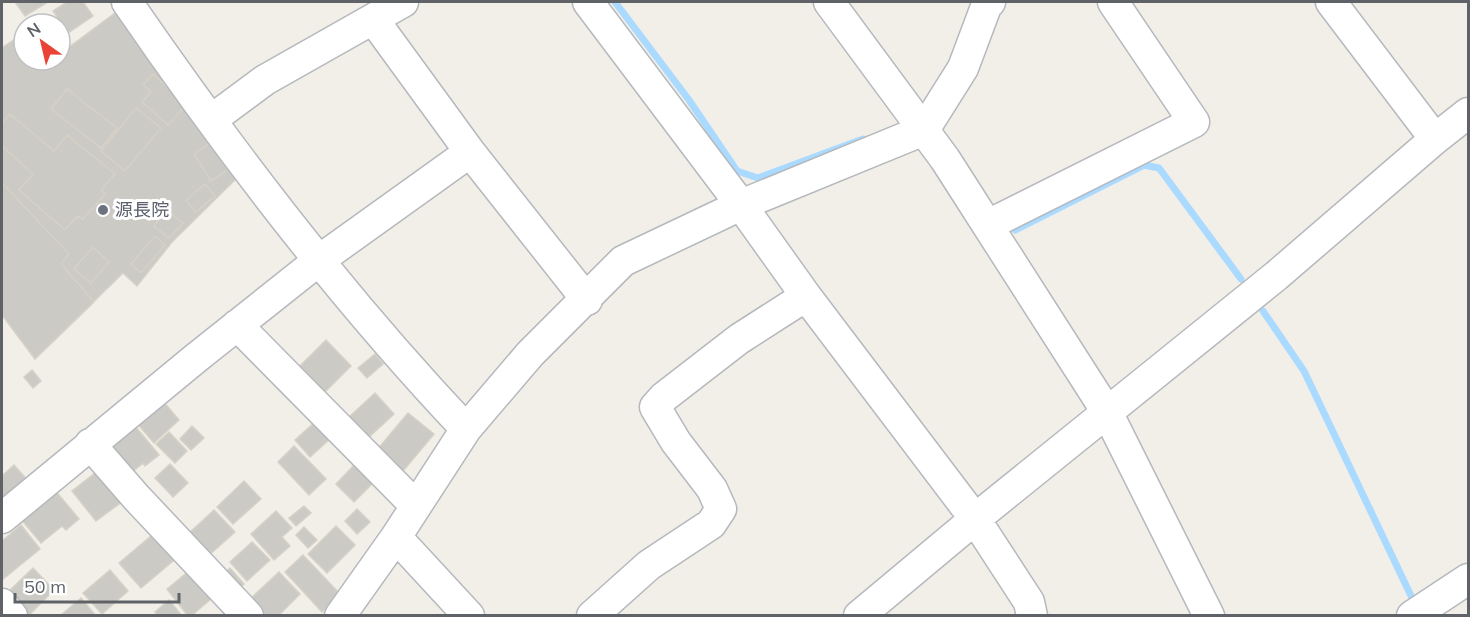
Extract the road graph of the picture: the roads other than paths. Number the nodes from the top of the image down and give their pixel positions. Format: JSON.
{"nodes":[{"id":1,"x":127,"y":2,"type":"edge"},
{"id":2,"x":403,"y":2,"type":"edge"},
{"id":3,"x":588,"y":2,"type":"edge"},
{"id":4,"x":829,"y":2,"type":"edge"},
{"id":5,"x":990,"y":2,"type":"edge"},
{"id":6,"x":1113,"y":2,"type":"edge"},
{"id":7,"x":1331,"y":2,"type":"edge"},
{"id":8,"x":374,"y":19,"type":"junction"},
{"id":9,"x":1468,"y":113,"type":"edge"},
{"id":10,"x":211,"y":120,"type":"junction"},
{"id":11,"x":924,"y":130,"type":"junction"},
{"id":12,"x":1435,"y":139,"type":"junction"},
{"id":13,"x":470,"y":152,"type":"junction"},
{"id":14,"x":741,"y":205,"type":"junction"},
{"id":15,"x":988,"y":225,"type":"junction"},
{"id":16,"x":318,"y":261,"type":"junction"},
{"id":17,"x":806,"y":297,"type":"junction"},
{"id":18,"x":587,"y":300,"type":"junction"},
{"id":19,"x":237,"y":325,"type":"junction"},
{"id":20,"x":1107,"y":411,"type":"junction"},
{"id":21,"x":466,"y":429,"type":"junction"},
{"id":22,"x":90,"y":444,"type":"junction"},
{"id":23,"x":416,"y":506,"type":"junction"},
{"id":24,"x":2,"y":518,"type":"edge"},
{"id":25,"x":975,"y":519,"type":"junction"},
{"id":26,"x":396,"y":537,"type":"junction"},
{"id":27,"x":1468,"y":579,"type":"edge"},
{"id":28,"x":2,"y":604,"type":"edge"},
{"id":29,"x":12,"y":615,"type":"edge"},
{"id":30,"x":248,"y":615,"type":"edge"},
{"id":31,"x":340,"y":615,"type":"edge"},
{"id":32,"x":469,"y":615,"type":"edge"},
{"id":33,"x":592,"y":615,"type":"edge"},
{"id":34,"x":859,"y":615,"type":"edge"},
{"id":35,"x":1032,"y":615,"type":"edge"},
{"id":36,"x":1209,"y":615,"type":"edge"},
{"id":37,"x":1412,"y":615,"type":"edge"}],
"edges":[{"from":1,"to":10,"type":"street"},
{"from":2,"to":8,"type":"street"},
{"from":3,"to":14,"type":"street"},
{"from":4,"to":11,"type":"street"},
{"from":5,"to":11,"type":"street"},
{"from":6,"to":15,"type":"street"},
{"from":7,"to":12,"type":"street"},
{"from":8,"to":10,"type":"street"},
{"from":8,"to":13,"type":"street"},
{"from":9,"to":12,"type":"street"},
{"from":10,"to":16,"type":"street"},
{"from":11,"to":14,"type":"street"},
{"from":11,"to":15,"type":"street"},
{"from":12,"to":20,"type":"street"},
{"from":13,"to":16,"type":"street"},
{"from":13,"to":18,"type":"street"},
{"from":14,"to":17,"type":"street"},
{"from":14,"to":18,"type":"street"},
{"from":15,"to":20,"type":"street"},
{"from":16,"to":19,"type":"street"},
{"from":16,"to":21,"type":"street"},
{"from":17,"to":25,"type":"street"},
{"from":17,"to":33,"type":"street"},
{"from":18,"to":21,"type":"street"},
{"from":19,"to":22,"type":"street"},
{"from":19,"to":23,"type":"street"},
{"from":20,"to":25,"type":"street"},
{"from":20,"to":36,"type":"street"},
{"from":21,"to":23,"type":"street"},
{"from":22,"to":24,"type":"street"},
{"from":22,"to":30,"type":"street"},
{"from":23,"to":26,"type":"street"},
{"from":25,"to":34,"type":"street"},
{"from":25,"to":35,"type":"street"},
{"from":26,"to":31,"type":"street"},
{"from":26,"to":32,"type":"street"},
{"from":27,"to":37,"type":"street"},
{"from":28,"to":29,"type":"street"}]}
